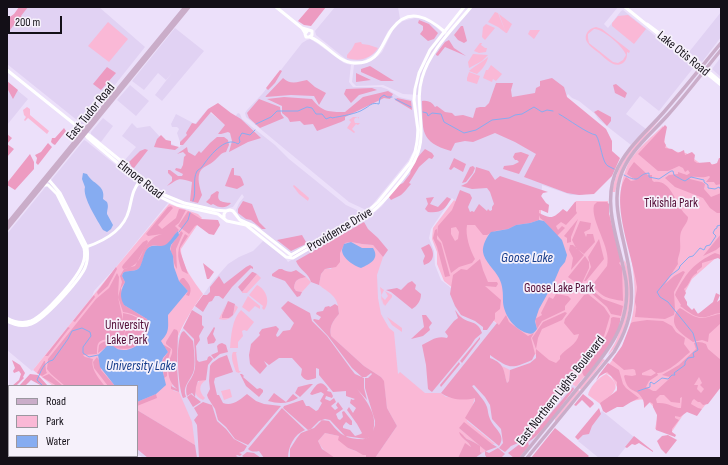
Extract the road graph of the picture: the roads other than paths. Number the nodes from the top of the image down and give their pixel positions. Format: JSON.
{"nodes":[{"id":1,"x":185,"y":7,"type":"edge"},
{"id":2,"x":188,"y":7,"type":"edge"},
{"id":3,"x":276,"y":7,"type":"edge"},
{"id":4,"x":464,"y":7,"type":"edge"},
{"id":5,"x":471,"y":7,"type":"edge"},
{"id":6,"x":625,"y":7,"type":"edge"},
{"id":7,"x":306,"y":31,"type":"junction"},
{"id":8,"x":444,"y":31,"type":"junction"},
{"id":9,"x":448,"y":35,"type":"junction"},
{"id":10,"x":311,"y":36,"type":"junction"},
{"id":11,"x":721,"y":43,"type":"edge"},
{"id":12,"x":721,"y":50,"type":"edge"},
{"id":13,"x":701,"y":67,"type":"junction"},
{"id":14,"x":7,"y":70,"type":"edge"},
{"id":15,"x":705,"y":70,"type":"junction"},
{"id":16,"x":721,"y":82,"type":"edge"},
{"id":17,"x":721,"y":85,"type":"edge"},
{"id":18,"x":84,"y":133,"type":"junction"},
{"id":19,"x":49,"y":180,"type":"junction"},
{"id":20,"x":142,"y":182,"type":"junction"},
{"id":21,"x":44,"y":185,"type":"junction"},
{"id":22,"x":226,"y":211,"type":"junction"},
{"id":23,"x":235,"y":215,"type":"junction"},
{"id":24,"x":224,"y":218,"type":"junction"},
{"id":25,"x":230,"y":221,"type":"junction"},
{"id":26,"x":7,"y":224,"type":"edge"},
{"id":27,"x":7,"y":230,"type":"edge"},
{"id":28,"x":85,"y":247,"type":"junction"},
{"id":29,"x":291,"y":257,"type":"junction"},
{"id":30,"x":7,"y":318,"type":"edge"},
{"id":31,"x":7,"y":321,"type":"edge"},
{"id":32,"x":554,"y":417,"type":"junction"},
{"id":33,"x":554,"y":425,"type":"junction"},
{"id":34,"x":521,"y":458,"type":"edge"},
{"id":35,"x":527,"y":458,"type":"edge"}],
"edges":[{"from":1,"to":18,"type":"main road","name":"East Tudor Road"},
{"from":2,"to":18,"type":"main road","name":"East Tudor Road"},
{"from":3,"to":7,"type":"main road"},
{"from":4,"to":8,"type":"main road","name":"Providence Drive"},
{"from":5,"to":9,"type":"main road","name":"Providence Drive"},
{"from":6,"to":13,"type":"main road","name":"Lake Otis Road"},
{"from":7,"to":10,"type":"main road"},
{"from":7,"to":10,"type":"main road"},
{"from":8,"to":9,"type":"main road"},
{"from":8,"to":10,"type":"main road"},
{"from":8,"to":29,"type":"main road","name":"Providence Drive"},
{"from":9,"to":29,"type":"main road","name":"Providence Drive"},
{"from":11,"to":13,"type":"main road","name":"East Northern Lights Boulevard"},
{"from":12,"to":15,"type":"main road","name":"East Northern Lights Boulevard"},
{"from":13,"to":15,"type":"main road","name":"Lake Otis Road"},
{"from":13,"to":32,"type":"main road","name":"East Northern Lights Boulevard"},
{"from":14,"to":18,"type":"main road","name":"Elmore Road"},
{"from":15,"to":16,"type":"main road","name":"Lake Otis Road"},
{"from":15,"to":17,"type":"main road","name":"Lake Otis Road"},
{"from":15,"to":33,"type":"main road","name":"East Northern Lights Boulevard"},
{"from":18,"to":19,"type":"main road","name":"East Tudor Road"},
{"from":18,"to":20,"type":"main road","name":"Elmore Road"},
{"from":18,"to":26,"type":"main road","name":"East Tudor Road"},
{"from":19,"to":21,"type":"main road","name":"East Tudor Road"},
{"from":19,"to":28,"type":"main road"},
{"from":20,"to":22,"type":"main road","name":"Elmore Road"},
{"from":20,"to":24,"type":"main road","name":"Elmore Road"},
{"from":20,"to":28,"type":"main road"},
{"from":21,"to":27,"type":"main road","name":"East Tudor Road"},
{"from":21,"to":28,"type":"main road"},
{"from":22,"to":23,"type":"main road"},
{"from":22,"to":24,"type":"main road"},
{"from":23,"to":25,"type":"main road"},
{"from":23,"to":29,"type":"main road"},
{"from":24,"to":25,"type":"main road"},
{"from":25,"to":29,"type":"main road"},
{"from":28,"to":30,"type":"main road"},
{"from":28,"to":31,"type":"main road"},
{"from":32,"to":33,"type":"main road"},
{"from":32,"to":34,"type":"main road","name":"East Northern Lights Boulevard"},
{"from":33,"to":35,"type":"main road","name":"East Northern Lights Boulevard"}]}
